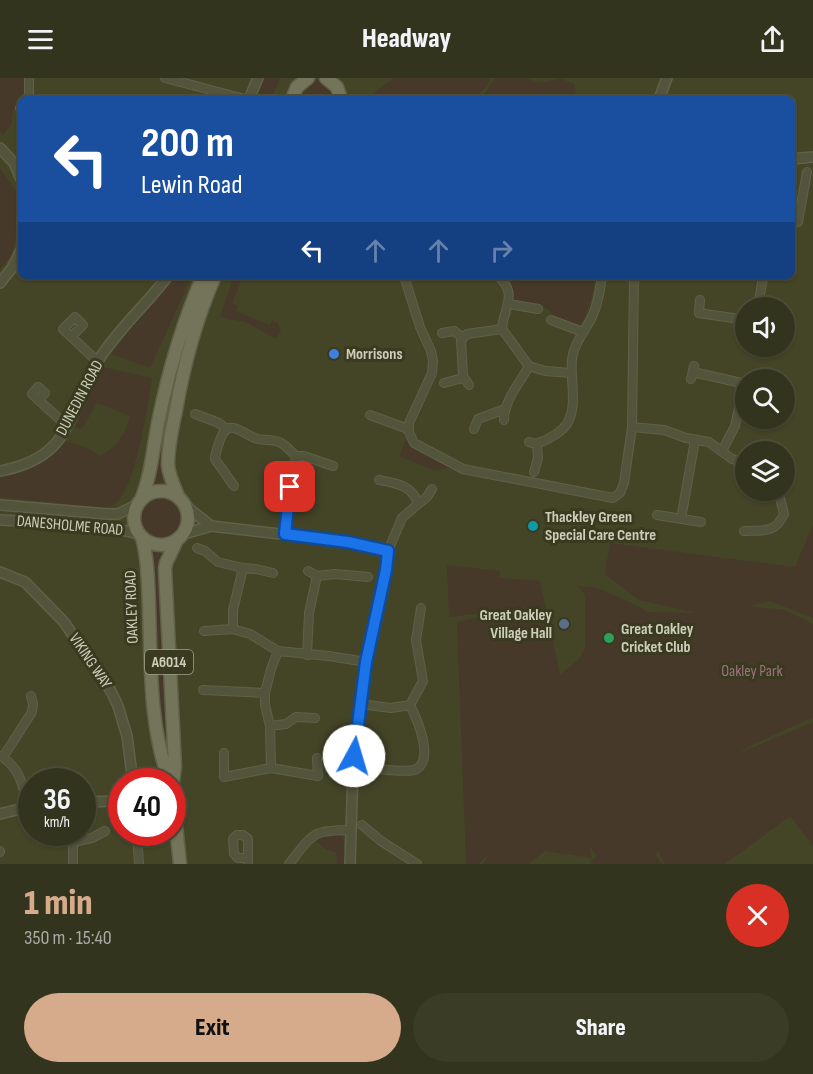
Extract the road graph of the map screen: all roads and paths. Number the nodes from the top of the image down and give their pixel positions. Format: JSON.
{"nodes":[{"id":1,"x":29,"y":78,"type":"edge"},
{"id":2,"x":165,"y":78,"type":"edge"},
{"id":3,"x":258,"y":78,"type":"edge"},
{"id":4,"x":326,"y":78,"type":"edge"},
{"id":5,"x":667,"y":78,"type":"edge"},
{"id":6,"x":304,"y":79,"type":"edge"},
{"id":7,"x":29,"y":96,"type":"edge"},
{"id":8,"x":235,"y":96,"type":"edge"},
{"id":9,"x":249,"y":96,"type":"edge"},
{"id":10,"x":293,"y":96,"type":"edge"},
{"id":11,"x":340,"y":96,"type":"edge"},
{"id":12,"x":660,"y":96,"type":"edge"},
{"id":13,"x":0,"y":148,"type":"edge"},
{"id":14,"x":813,"y":157,"type":"edge"},
{"id":15,"x":795,"y":159,"type":"edge"},
{"id":16,"x":18,"y":172,"type":"edge"},
{"id":17,"x":807,"y":172,"type":"dead end"},
{"id":18,"x":795,"y":222,"type":"edge"},
{"id":19,"x":18,"y":256,"type":"edge"},
{"id":20,"x":166,"y":279,"type":"edge"},
{"id":21,"x":202,"y":279,"type":"edge"},
{"id":22,"x":214,"y":279,"type":"edge"},
{"id":23,"x":405,"y":279,"type":"edge"},
{"id":24,"x":500,"y":279,"type":"edge"},
{"id":25,"x":601,"y":279,"type":"edge"},
{"id":26,"x":634,"y":279,"type":"edge"},
{"id":27,"x":763,"y":279,"type":"edge"},
{"id":28,"x":0,"y":283,"type":"edge"},
{"id":29,"x":760,"y":297,"type":"edge"},
{"id":30,"x":700,"y":300,"type":"dead end"},
{"id":31,"x":509,"y":304,"type":"junction"},
{"id":32,"x":538,"y":309,"type":"dead end"},
{"id":33,"x":735,"y":317,"type":"edge"},
{"id":34,"x":550,"y":320,"type":"dead end"},
{"id":35,"x":502,"y":329,"type":"junction"},
{"id":36,"x":583,"y":332,"type":"junction"},
{"id":37,"x":442,"y":333,"type":"dead end"},
{"id":38,"x":71,"y":337,"type":"dead end"},
{"id":39,"x":462,"y":337,"type":"junction"},
{"id":40,"x":98,"y":362,"type":"junction"},
{"id":41,"x":529,"y":366,"type":"junction"},
{"id":42,"x":693,"y":372,"type":"dead end"},
{"id":43,"x":571,"y":373,"type":"junction"},
{"id":44,"x":463,"y":378,"type":"junction"},
{"id":45,"x":735,"y":382,"type":"edge"},
{"id":46,"x":444,"y":383,"type":"dead end"},
{"id":47,"x":469,"y":385,"type":"dead end"},
{"id":48,"x":38,"y":400,"type":"dead end"},
{"id":49,"x":505,"y":409,"type":"junction"},
{"id":50,"x":195,"y":414,"type":"dead end"},
{"id":51,"x":370,"y":415,"type":"dead end"},
{"id":52,"x":504,"y":420,"type":"dead end"},
{"id":53,"x":735,"y":426,"type":"edge"},
{"id":54,"x":68,"y":427,"type":"junction"},
{"id":55,"x":632,"y":427,"type":"junction"},
{"id":56,"x":226,"y":429,"type":"junction"},
{"id":57,"x":408,"y":429,"type":"junction"},
{"id":58,"x":474,"y":429,"type":"dead end"},
{"id":59,"x":695,"y":440,"type":"junction"},
{"id":60,"x":722,"y":451,"type":"junction"},
{"id":61,"x":296,"y":456,"type":"junction"},
{"id":62,"x":735,"y":460,"type":"edge"},
{"id":63,"x":333,"y":466,"type":"dead end"},
{"id":64,"x":0,"y":471,"type":"edge"},
{"id":65,"x":534,"y":472,"type":"dead end"},
{"id":66,"x":379,"y":480,"type":"dead end"},
{"id":67,"x":234,"y":486,"type":"dead end"},
{"id":68,"x":432,"y":489,"type":"dead end"},
{"id":69,"x":182,"y":501,"type":"junction"},
{"id":70,"x":781,"y":501,"type":"edge"},
{"id":71,"x":140,"y":502,"type":"junction"},
{"id":72,"x":418,"y":504,"type":"junction"},
{"id":73,"x":0,"y":505,"type":"edge"},
{"id":74,"x":657,"y":515,"type":"dead end"},
{"id":75,"x":681,"y":519,"type":"junction"},
{"id":76,"x":0,"y":520,"type":"edge"},
{"id":77,"x":701,"y":522,"type":"dead end"},
{"id":78,"x":211,"y":526,"type":"junction"},
{"id":79,"x":744,"y":531,"type":"dead end"},
{"id":80,"x":285,"y":534,"type":"junction"},
{"id":81,"x":140,"y":535,"type":"junction"},
{"id":82,"x":180,"y":537,"type":"junction"},
{"id":83,"x":197,"y":548,"type":"dead end"},
{"id":84,"x":388,"y":551,"type":"junction"},
{"id":85,"x":243,"y":568,"type":"junction"},
{"id":86,"x":308,"y":571,"type":"dead end"},
{"id":87,"x":0,"y":572,"type":"edge"},
{"id":88,"x":273,"y":573,"type":"dead end"},
{"id":89,"x":317,"y":576,"type":"junction"},
{"id":90,"x":368,"y":576,"type":"dead end"},
{"id":91,"x":421,"y":608,"type":"dead end"},
{"id":92,"x":233,"y":629,"type":"junction"},
{"id":93,"x":204,"y":631,"type":"dead end"},
{"id":94,"x":278,"y":651,"type":"junction"},
{"id":95,"x":307,"y":655,"type":"junction"},
{"id":96,"x":366,"y":662,"type":"junction"},
{"id":97,"x":204,"y":690,"type":"dead end"},
{"id":98,"x":265,"y":693,"type":"junction"},
{"id":99,"x":31,"y":696,"type":"dead end"},
{"id":100,"x":360,"y":704,"type":"junction"},
{"id":101,"x":410,"y":705,"type":"junction"},
{"id":102,"x":315,"y":718,"type":"dead end"},
{"id":103,"x":270,"y":726,"type":"junction"},
{"id":104,"x":224,"y":753,"type":"dead end"},
{"id":105,"x":2,"y":756,"type":"edge"},
{"id":106,"x":317,"y":758,"type":"dead end"},
{"id":107,"x":131,"y":768,"type":"edge"},
{"id":108,"x":165,"y":768,"type":"edge"},
{"id":109,"x":176,"y":768,"type":"edge"},
{"id":110,"x":271,"y":768,"type":"junction"},
{"id":111,"x":384,"y":772,"type":"dead end"},
{"id":112,"x":18,"y":774,"type":"edge"},
{"id":113,"x":18,"y":809,"type":"edge"},
{"id":114,"x":0,"y":814,"type":"edge"},
{"id":115,"x":362,"y":825,"type":"dead end"},
{"id":116,"x":350,"y":830,"type":"junction"},
{"id":117,"x":105,"y":831,"type":"dead end"},
{"id":118,"x":96,"y":836,"type":"edge"},
{"id":119,"x":73,"y":846,"type":"edge"},
{"id":120,"x":138,"y":846,"type":"edge"},
{"id":121,"x":178,"y":846,"type":"edge"},
{"id":122,"x":73,"y":864,"type":"edge"},
{"id":123,"x":139,"y":864,"type":"edge"},
{"id":124,"x":180,"y":864,"type":"edge"},
{"id":125,"x":290,"y":864,"type":"edge"},
{"id":126,"x":350,"y":864,"type":"edge"},
{"id":127,"x":417,"y":864,"type":"edge"}],
"edges":[{"from":1,"to":7,"type":"street"},
{"from":2,"to":8,"type":"street"},
{"from":3,"to":9,"type":"street"},
{"from":4,"to":11,"type":"main road"},
{"from":5,"to":12,"type":"street"},
{"from":6,"to":10,"type":"main road"},
{"from":13,"to":16,"type":"street"},
{"from":14,"to":15,"type":"street"},
{"from":17,"to":18,"type":"street"},
{"from":19,"to":28,"type":"street"},
{"from":20,"to":40,"type":"street","name":"DUNEDIN ROAD"},
{"from":21,"to":71,"type":"main road"},
{"from":22,"to":69,"type":"main road"},
{"from":23,"to":57,"type":"street"},
{"from":24,"to":31,"type":"street"},
{"from":25,"to":36,"type":"street"},
{"from":26,"to":55,"type":"street"},
{"from":27,"to":29,"type":"street"},
{"from":30,"to":33,"type":"street"},
{"from":31,"to":32,"type":"street"},
{"from":31,"to":35,"type":"street"},
{"from":34,"to":36,"type":"street"},
{"from":35,"to":39,"type":"street"},
{"from":35,"to":41,"type":"street"},
{"from":36,"to":43,"type":"street"},
{"from":37,"to":39,"type":"street"},
{"from":38,"to":40,"type":"street"},
{"from":39,"to":44,"type":"street"},
{"from":40,"to":54,"type":"street","name":"DUNEDIN ROAD"},
{"from":41,"to":43,"type":"street"},
{"from":41,"to":49,"type":"street"},
{"from":42,"to":45,"type":"street"},
{"from":43,"to":65,"type":"street"},
{"from":44,"to":46,"type":"street"},
{"from":44,"to":47,"type":"street"},
{"from":48,"to":54,"type":"street"},
{"from":49,"to":52,"type":"street"},
{"from":49,"to":58,"type":"street"},
{"from":50,"to":56,"type":"street"},
{"from":51,"to":57,"type":"street"},
{"from":53,"to":60,"type":"street"},
{"from":54,"to":64,"type":"street","name":"DUNEDIN ROAD"},
{"from":55,"to":57,"type":"street"},
{"from":55,"to":59,"type":"street"},
{"from":56,"to":61,"type":"street"},
{"from":56,"to":67,"type":"street"},
{"from":59,"to":60,"type":"street"},
{"from":59,"to":75,"type":"street"},
{"from":60,"to":62,"type":"street"},
{"from":61,"to":63,"type":"street"},
{"from":61,"to":80,"type":"street"},
{"from":66,"to":72,"type":"street"},
{"from":68,"to":72,"type":"street"},
{"from":69,"to":71,"type":"main road"},
{"from":69,"to":78,"type":"street"},
{"from":69,"to":82,"type":"main road"},
{"from":70,"to":79,"type":"street"},
{"from":71,"to":73,"type":"street","name":"DANESHOLME ROAD"},
{"from":71,"to":81,"type":"main road"},
{"from":72,"to":84,"type":"street"},
{"from":74,"to":75,"type":"street"},
{"from":75,"to":77,"type":"street"},
{"from":76,"to":81,"type":"street","name":"DANESHOLME ROAD"},
{"from":78,"to":80,"type":"street"},
{"from":78,"to":82,"type":"street"},
{"from":80,"to":84,"type":"street"},
{"from":81,"to":82,"type":"main road"},
{"from":81,"to":108,"type":"main road","name":"OAKLEY ROAD","number":"A6014"},
{"from":82,"to":109,"type":"main road","name":"OAKLEY ROAD","number":"A6014"},
{"from":83,"to":85,"type":"street"},
{"from":84,"to":96,"type":"street"},
{"from":85,"to":88,"type":"street"},
{"from":85,"to":92,"type":"street"},
{"from":86,"to":89,"type":"street"},
{"from":87,"to":107,"type":"street","name":"VIKING WAY"},
{"from":89,"to":90,"type":"street"},
{"from":89,"to":95,"type":"street"},
{"from":91,"to":101,"type":"street"},
{"from":92,"to":93,"type":"street"},
{"from":92,"to":94,"type":"street"},
{"from":94,"to":95,"type":"street"},
{"from":94,"to":98,"type":"street"},
{"from":95,"to":96,"type":"street"},
{"from":96,"to":100,"type":"street"},
{"from":97,"to":98,"type":"street"},
{"from":98,"to":103,"type":"street"},
{"from":99,"to":105,"type":"street"},
{"from":100,"to":101,"type":"street"},
{"from":100,"to":116,"type":"street"},
{"from":101,"to":111,"type":"street"},
{"from":102,"to":103,"type":"street"},
{"from":103,"to":110,"type":"street"},
{"from":104,"to":110,"type":"street"},
{"from":105,"to":112,"type":"street"},
{"from":106,"to":110,"type":"street"},
{"from":113,"to":114,"type":"street"},
{"from":115,"to":127,"type":"street"},
{"from":116,"to":125,"type":"street"},
{"from":116,"to":126,"type":"street"},
{"from":117,"to":118,"type":"street"},
{"from":119,"to":122,"type":"street"},
{"from":120,"to":123,"type":"street"},
{"from":121,"to":124,"type":"main road","name":"OAKLEY ROAD","number":"A6014"}]}
